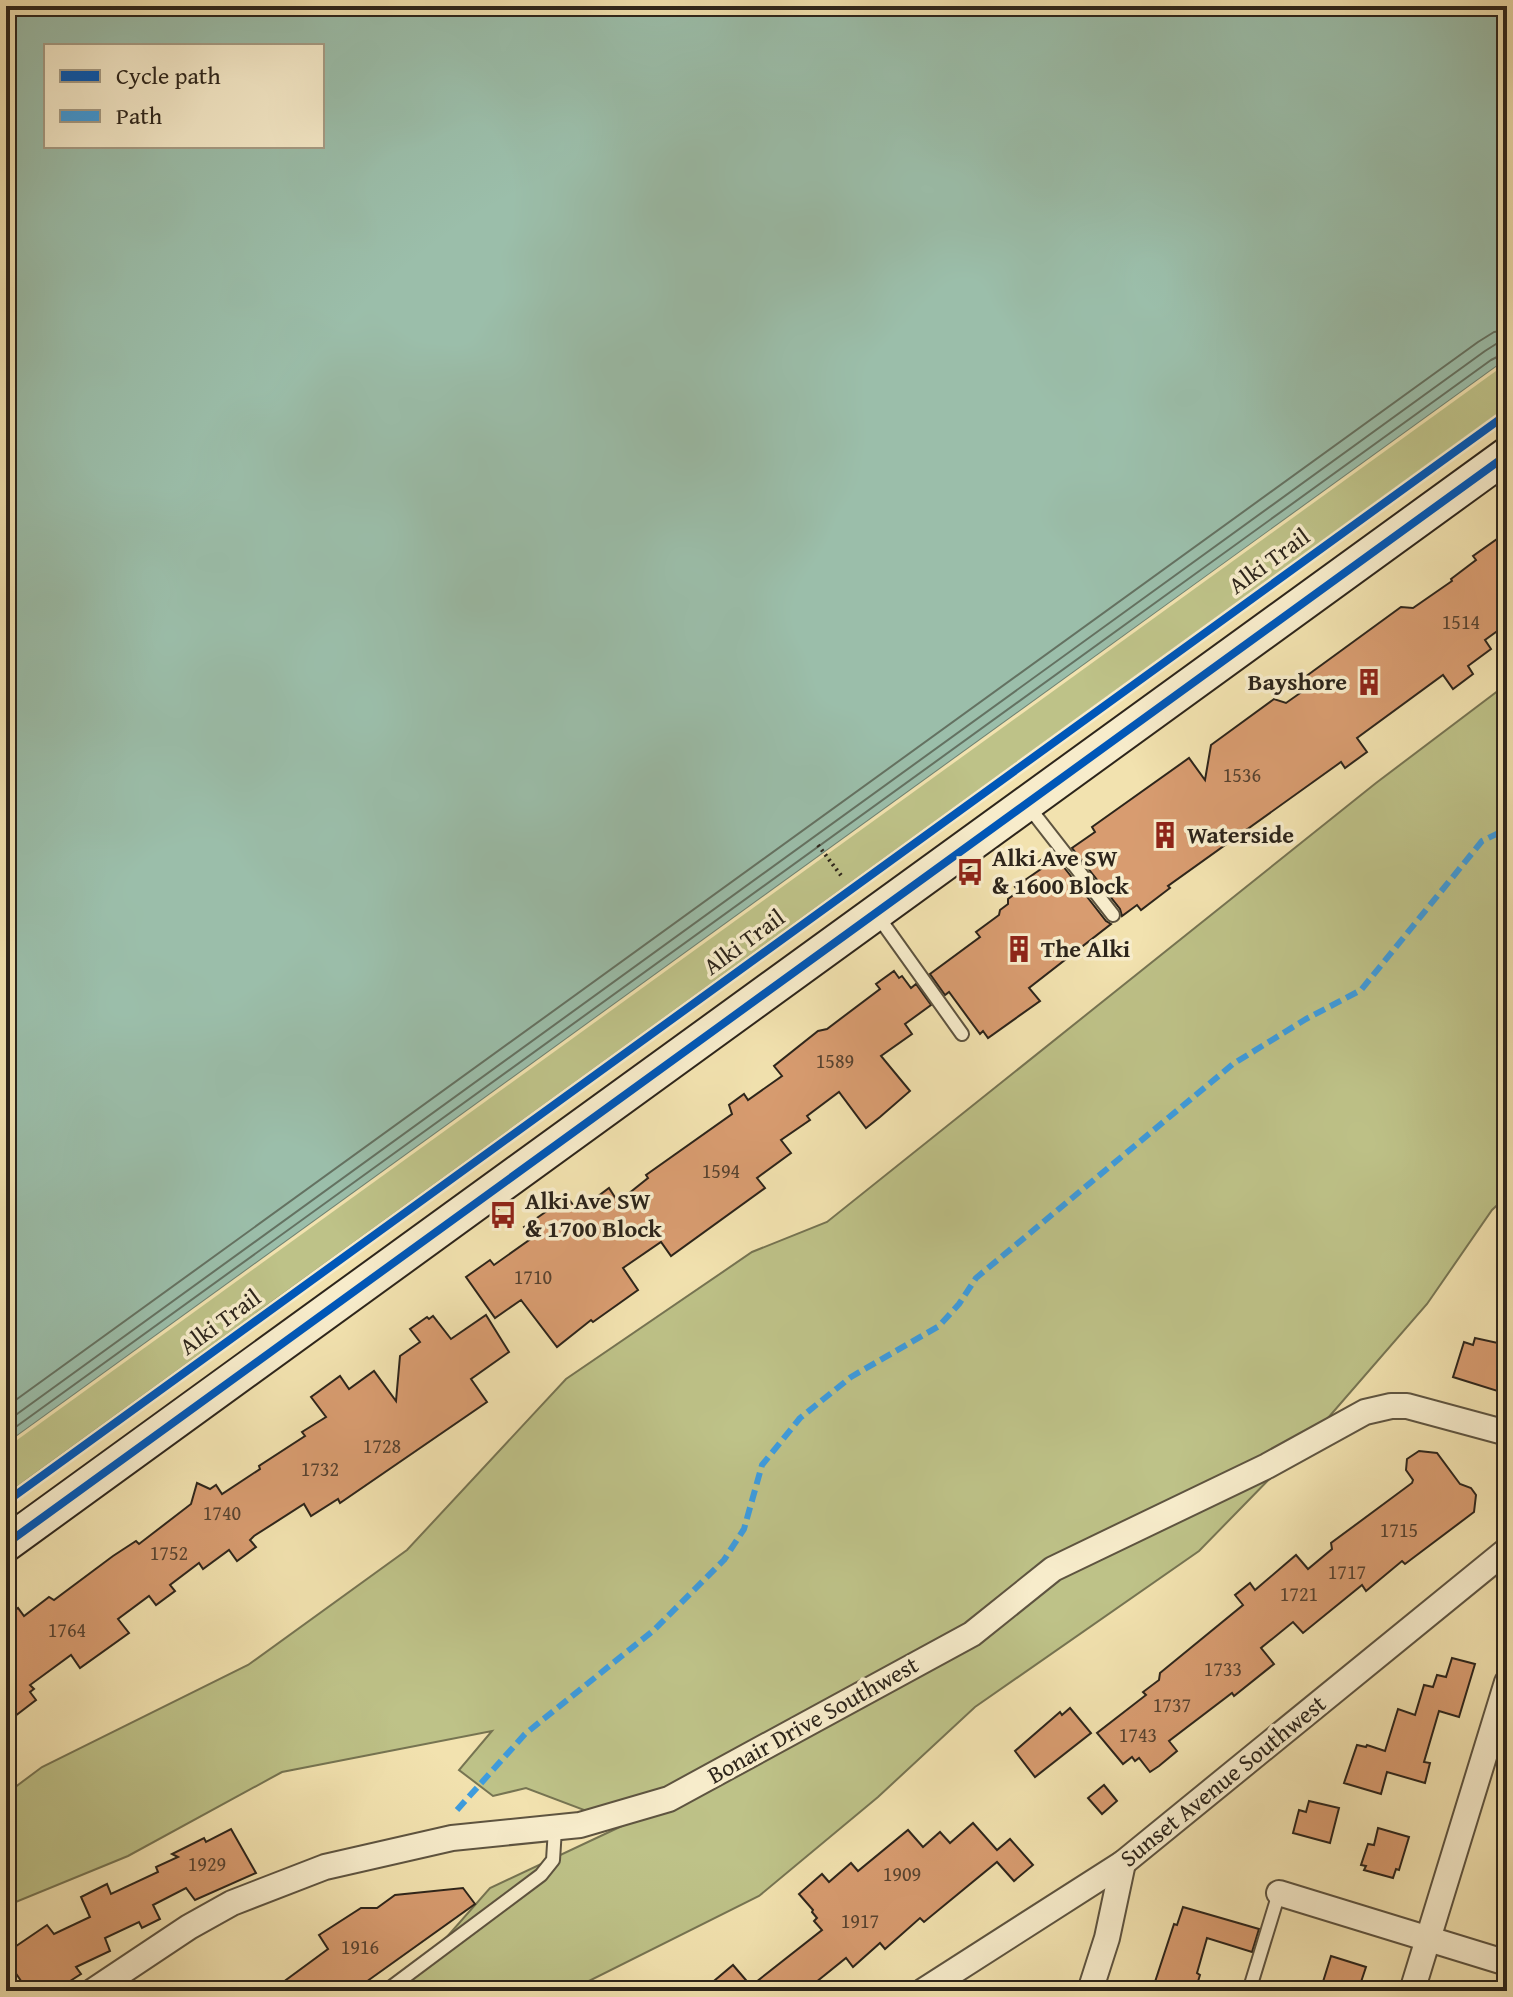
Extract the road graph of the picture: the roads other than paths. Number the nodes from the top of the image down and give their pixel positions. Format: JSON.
{"nodes":[{"id":1,"x":1507,"y":455,"type":"edge"},
{"id":2,"x":1026,"y":803,"type":"junction"},
{"id":3,"x":875,"y":913,"type":"junction"},
{"id":4,"x":1113,"y":915,"type":"dead end"},
{"id":5,"x":962,"y":1034,"type":"dead end"},
{"id":6,"x":1507,"y":1433,"type":"edge"},
{"id":7,"x":6,"y":1544,"type":"edge"},
{"id":8,"x":1507,"y":1550,"type":"edge"},
{"id":9,"x":1507,"y":1682,"type":"edge"},
{"id":10,"x":555,"y":1829,"type":"junction"},
{"id":11,"x":1123,"y":1863,"type":"junction"},
{"id":12,"x":1279,"y":1893,"type":"joint"},
{"id":13,"x":1429,"y":1938,"type":"junction"},
{"id":14,"x":1507,"y":1963,"type":"edge"},
{"id":15,"x":93,"y":1991,"type":"edge"},
{"id":16,"x":386,"y":1991,"type":"edge"},
{"id":17,"x":923,"y":1991,"type":"edge"},
{"id":18,"x":1090,"y":1991,"type":"edge"},
{"id":19,"x":1249,"y":1991,"type":"edge"},
{"id":20,"x":1412,"y":1991,"type":"edge"}],
"edges":[{"from":1,"to":2,"type":"main road"},
{"from":2,"to":3,"type":"main road"},
{"from":2,"to":4,"type":"lane"},
{"from":3,"to":5,"type":"lane"},
{"from":3,"to":7,"type":"main road"},
{"from":6,"to":10,"type":"street","name":"Bonair Drive Southwest"},
{"from":8,"to":11,"type":"street","name":"Sunset Avenue Southwest"},
{"from":9,"to":13,"type":"street"},
{"from":10,"to":15,"type":"street","name":"Bonair Drive Southwest"},
{"from":10,"to":16,"type":"lane"},
{"from":11,"to":17,"type":"street","name":"Sunset Avenue Southwest"},
{"from":11,"to":18,"type":"street"},
{"from":12,"to":13,"type":"street"},
{"from":12,"to":19,"type":"lane"},
{"from":13,"to":14,"type":"street"},
{"from":13,"to":20,"type":"street"}]}
